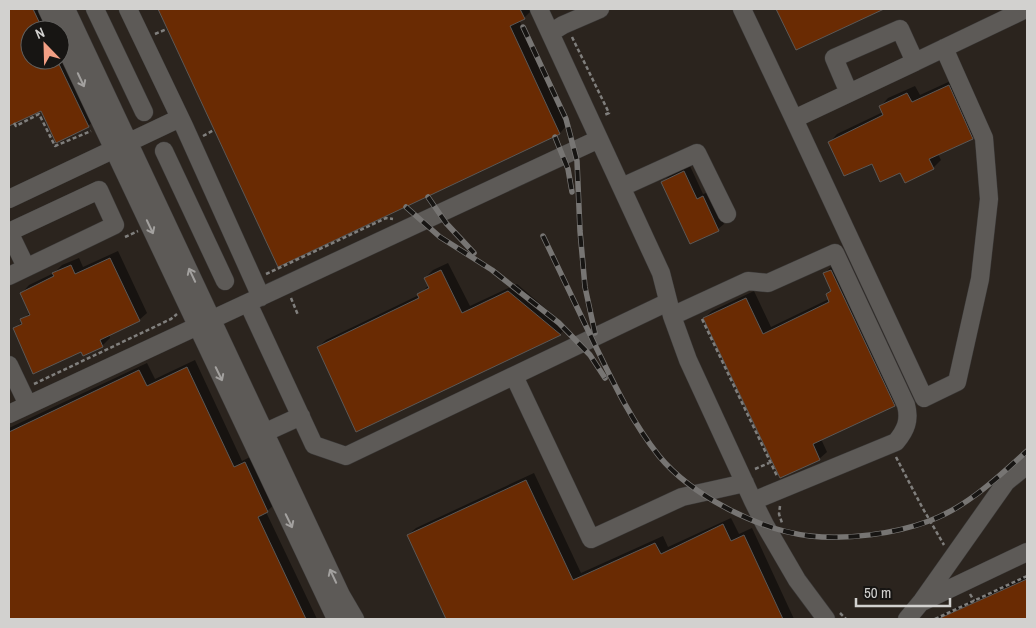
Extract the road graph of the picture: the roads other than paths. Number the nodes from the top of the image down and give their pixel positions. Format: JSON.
{"nodes":[{"id":1,"x":96,"y":9,"type":"edge"},
{"id":2,"x":128,"y":9,"type":"edge"},
{"id":3,"x":539,"y":9,"type":"edge"},
{"id":4,"x":600,"y":9,"type":"edge"},
{"id":5,"x":742,"y":9,"type":"edge"},
{"id":6,"x":1026,"y":9,"type":"edge"},
{"id":7,"x":557,"y":29,"type":"junction"},
{"id":8,"x":142,"y":38,"type":"junction"},
{"id":9,"x":70,"y":43,"type":"edge"},
{"id":10,"x":944,"y":48,"type":"junction"},
{"id":11,"x":115,"y":51,"type":"junction"},
{"id":12,"x":915,"y":62,"type":"junction"},
{"id":13,"x":849,"y":93,"type":"junction"},
{"id":14,"x":144,"y":112,"type":"dead end"},
{"id":15,"x":794,"y":119,"type":"junction"},
{"id":16,"x":182,"y":122,"type":"junction"},
{"id":17,"x":599,"y":139,"type":"junction"},
{"id":18,"x":121,"y":146,"type":"junction"},
{"id":19,"x":164,"y":151,"type":"dead end"},
{"id":20,"x":622,"y":187,"type":"junction"},
{"id":21,"x":9,"y":199,"type":"edge"},
{"id":22,"x":219,"y":203,"type":"junction"},
{"id":23,"x":726,"y":214,"type":"dead end"},
{"id":24,"x":194,"y":215,"type":"junction"},
{"id":25,"x":26,"y":267,"type":"junction"},
{"id":26,"x":9,"y":276,"type":"edge"},
{"id":27,"x":225,"y":281,"type":"dead end"},
{"id":28,"x":254,"y":300,"type":"junction"},
{"id":29,"x":670,"y":309,"type":"junction"},
{"id":30,"x":204,"y":323,"type":"junction"},
{"id":31,"x":9,"y":365,"type":"edge"},
{"id":32,"x":514,"y":376,"type":"junction"},
{"id":33,"x":24,"y":398,"type":"junction"},
{"id":34,"x":9,"y":414,"type":"edge"},
{"id":35,"x":301,"y":416,"type":"junction"},
{"id":36,"x":258,"y":436,"type":"junction"},
{"id":37,"x":1027,"y":465,"type":"edge"},
{"id":38,"x":745,"y":483,"type":"junction"},
{"id":39,"x":753,"y":501,"type":"junction"},
{"id":40,"x":1027,"y":552,"type":"edge"},
{"id":41,"x":922,"y":602,"type":"junction"},
{"id":42,"x":336,"y":619,"type":"edge"},
{"id":43,"x":355,"y":619,"type":"edge"},
{"id":44,"x":826,"y":619,"type":"edge"},
{"id":45,"x":907,"y":619,"type":"edge"}],
"edges":[{"from":1,"to":11,"type":"lane"},
{"from":2,"to":8,"type":"lane"},
{"from":3,"to":7,"type":"lane"},
{"from":4,"to":7,"type":"lane"},
{"from":5,"to":15,"type":"lane"},
{"from":6,"to":10,"type":"lane"},
{"from":7,"to":17,"type":"lane"},
{"from":8,"to":11,"type":"lane"},
{"from":8,"to":16,"type":"lane"},
{"from":9,"to":18,"type":"lane"},
{"from":10,"to":12,"type":"lane"},
{"from":10,"to":15,"type":"lane"},
{"from":11,"to":14,"type":"lane"},
{"from":12,"to":13,"type":"lane"},
{"from":12,"to":13,"type":"lane"},
{"from":13,"to":15,"type":"lane"},
{"from":16,"to":18,"type":"lane"},
{"from":16,"to":22,"type":"lane"},
{"from":17,"to":20,"type":"lane"},
{"from":17,"to":28,"type":"lane"},
{"from":18,"to":21,"type":"lane"},
{"from":18,"to":30,"type":"lane"},
{"from":19,"to":24,"type":"lane"},
{"from":20,"to":23,"type":"lane"},
{"from":20,"to":29,"type":"lane"},
{"from":22,"to":24,"type":"lane"},
{"from":22,"to":28,"type":"lane"},
{"from":24,"to":27,"type":"lane"},
{"from":25,"to":25,"type":"lane"},
{"from":25,"to":26,"type":"lane"},
{"from":28,"to":30,"type":"lane"},
{"from":28,"to":35,"type":"lane"},
{"from":29,"to":32,"type":"lane"},
{"from":29,"to":38,"type":"lane"},
{"from":29,"to":39,"type":"lane"},
{"from":30,"to":33,"type":"lane"},
{"from":30,"to":36,"type":"lane"},
{"from":31,"to":33,"type":"lane"},
{"from":32,"to":35,"type":"lane"},
{"from":32,"to":38,"type":"lane"},
{"from":33,"to":34,"type":"lane"},
{"from":35,"to":36,"type":"lane"},
{"from":36,"to":42,"type":"lane","one_way":true},
{"from":43,"to":36,"type":"lane","one_way":true},
{"from":37,"to":41,"type":"lane"},
{"from":38,"to":39,"type":"lane"},
{"from":39,"to":44,"type":"lane"},
{"from":40,"to":41,"type":"lane"},
{"from":41,"to":45,"type":"lane"}]}
